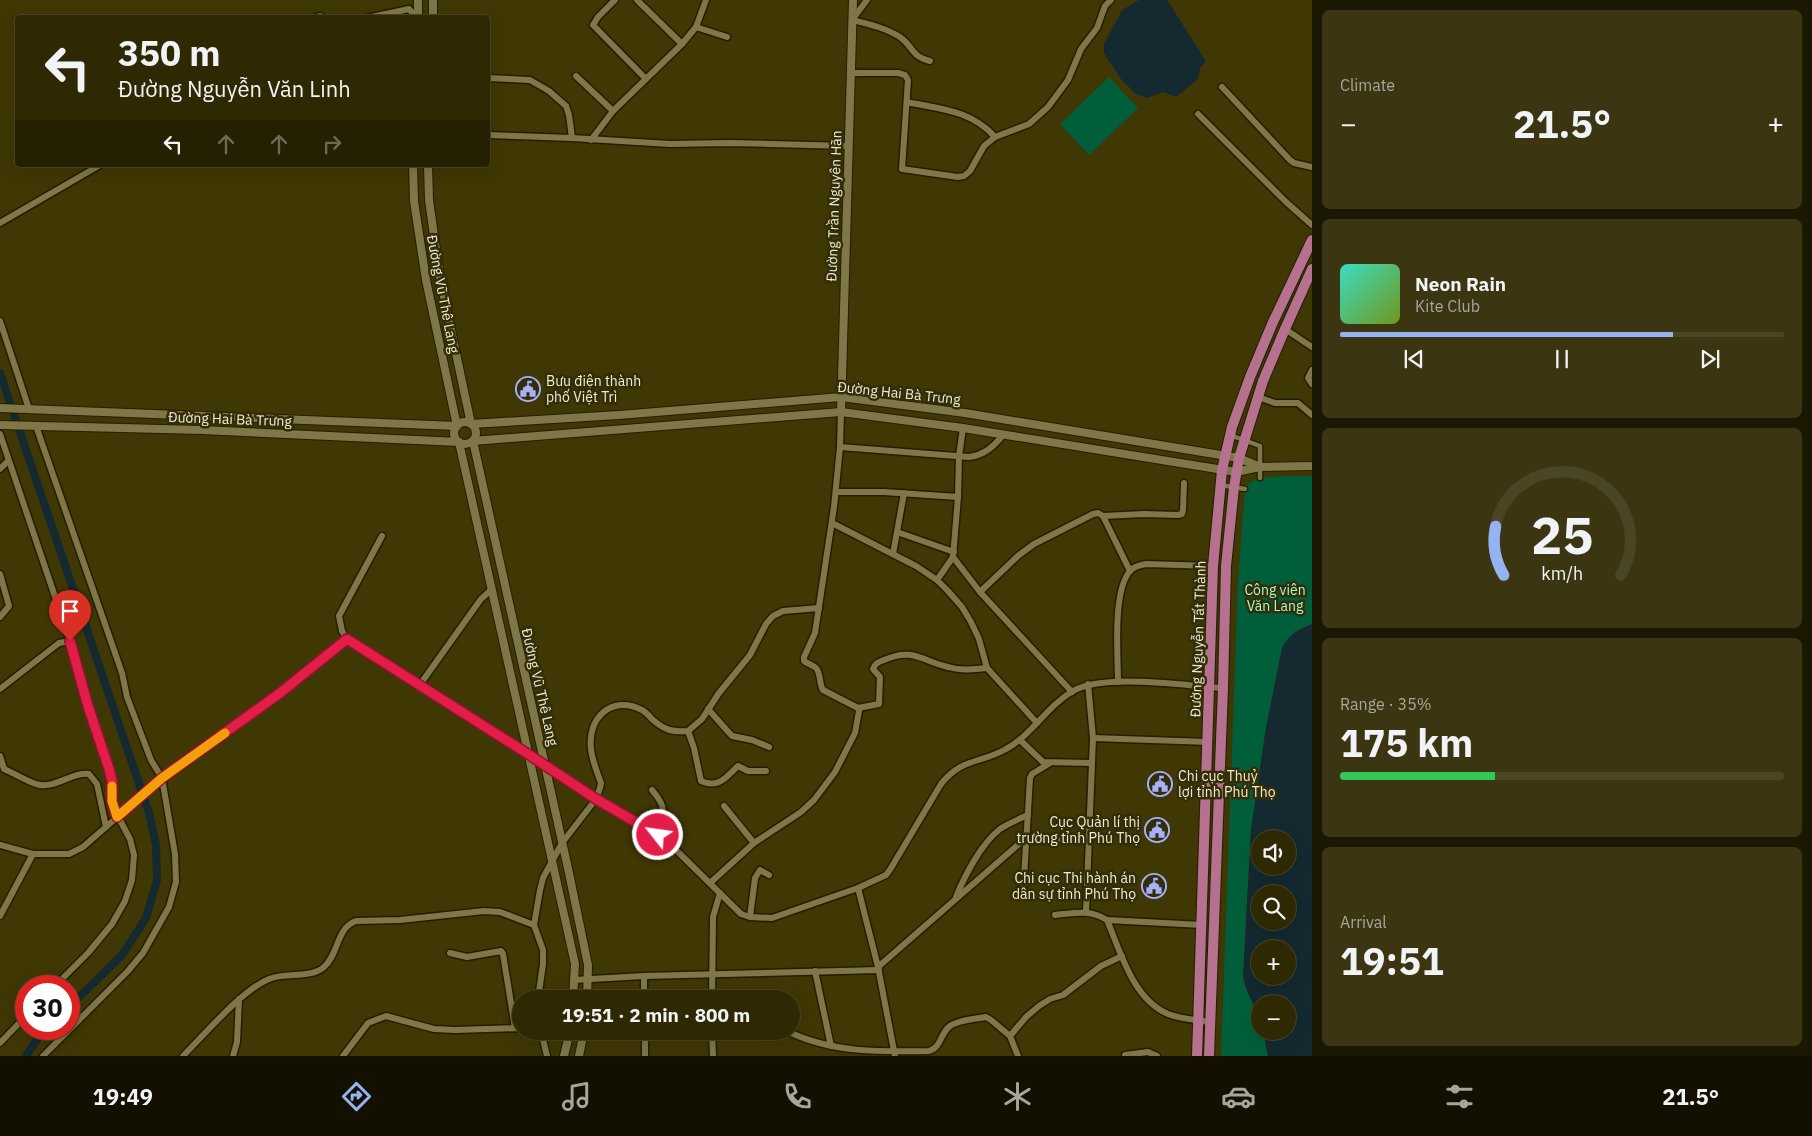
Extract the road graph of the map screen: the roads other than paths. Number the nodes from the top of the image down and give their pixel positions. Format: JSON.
{"nodes":[{"id":1,"x":418,"y":0,"type":"edge"},
{"id":2,"x":433,"y":0,"type":"edge"},
{"id":3,"x":615,"y":0,"type":"edge"},
{"id":4,"x":637,"y":0,"type":"edge"},
{"id":5,"x":853,"y":0,"type":"edge"},
{"id":6,"x":867,"y":0,"type":"edge"},
{"id":7,"x":1111,"y":0,"type":"edge"},
{"id":8,"x":704,"y":1,"type":"edge"},
{"id":9,"x":381,"y":15,"type":"edge"},
{"id":10,"x":415,"y":15,"type":"edge"},
{"id":11,"x":418,"y":15,"type":"edge"},
{"id":12,"x":432,"y":15,"type":"edge"},
{"id":13,"x":852,"y":20,"type":"junction"},
{"id":14,"x":696,"y":27,"type":"junction"},
{"id":15,"x":727,"y":38,"type":"dead end"},
{"id":16,"x":682,"y":44,"type":"junction"},
{"id":17,"x":930,"y":61,"type":"dead end"},
{"id":18,"x":851,"y":73,"type":"junction"},
{"id":19,"x":576,"y":76,"type":"dead end"},
{"id":20,"x":490,"y":78,"type":"edge"},
{"id":21,"x":645,"y":78,"type":"junction"},
{"id":22,"x":1222,"y":87,"type":"dead end"},
{"id":23,"x":907,"y":102,"type":"junction"},
{"id":24,"x":613,"y":111,"type":"junction"},
{"id":25,"x":1198,"y":114,"type":"dead end"},
{"id":26,"x":490,"y":135,"type":"edge"},
{"id":27,"x":995,"y":137,"type":"junction"},
{"id":28,"x":572,"y":138,"type":"junction"},
{"id":29,"x":591,"y":140,"type":"junction"},
{"id":30,"x":848,"y":146,"type":"junction"},
{"id":31,"x":97,"y":167,"type":"edge"},
{"id":32,"x":413,"y":167,"type":"edge"},
{"id":33,"x":428,"y":167,"type":"edge"},
{"id":34,"x":1312,"y":167,"type":"edge"},
{"id":35,"x":428,"y":187,"type":"junction"},
{"id":36,"x":413,"y":188,"type":"junction"},
{"id":37,"x":0,"y":224,"type":"edge"},
{"id":38,"x":1312,"y":225,"type":"edge"},
{"id":39,"x":1312,"y":240,"type":"edge"},
{"id":40,"x":1312,"y":269,"type":"edge"},
{"id":41,"x":0,"y":321,"type":"edge"},
{"id":42,"x":1284,"y":329,"type":"junction"},
{"id":43,"x":1312,"y":348,"type":"edge"},
{"id":44,"x":1312,"y":370,"type":"edge"},
{"id":45,"x":1312,"y":384,"type":"edge"},
{"id":46,"x":1258,"y":396,"type":"junction"},
{"id":47,"x":841,"y":397,"type":"junction"},
{"id":48,"x":0,"y":408,"type":"edge"},
{"id":49,"x":29,"y":409,"type":"junction"},
{"id":50,"x":50,"y":410,"type":"junction"},
{"id":51,"x":840,"y":412,"type":"junction"},
{"id":52,"x":1312,"y":415,"type":"edge"},
{"id":53,"x":471,"y":424,"type":"junction"},
{"id":54,"x":0,"y":425,"type":"edge"},
{"id":55,"x":36,"y":426,"type":"junction"},
{"id":56,"x":457,"y":426,"type":"junction"},
{"id":57,"x":50,"y":427,"type":"junction"},
{"id":58,"x":963,"y":428,"type":"junction"},
{"id":59,"x":0,"y":434,"type":"edge"},
{"id":60,"x":1004,"y":434,"type":"junction"},
{"id":61,"x":1230,"y":435,"type":"junction"},
{"id":62,"x":1244,"y":440,"type":"junction"},
{"id":63,"x":473,"y":441,"type":"junction"},
{"id":64,"x":459,"y":442,"type":"junction"},
{"id":65,"x":840,"y":447,"type":"junction"},
{"id":66,"x":1225,"y":455,"type":"junction"},
{"id":67,"x":959,"y":456,"type":"junction"},
{"id":68,"x":1239,"y":458,"type":"junction"},
{"id":69,"x":8,"y":461,"type":"junction"},
{"id":70,"x":1312,"y":466,"type":"edge"},
{"id":71,"x":1260,"y":467,"type":"junction"},
{"id":72,"x":0,"y":469,"type":"edge"},
{"id":73,"x":1222,"y":470,"type":"junction"},
{"id":74,"x":1236,"y":472,"type":"junction"},
{"id":75,"x":1260,"y":478,"type":"dead end"},
{"id":76,"x":1184,"y":483,"type":"dead end"},
{"id":77,"x":1221,"y":485,"type":"junction"},
{"id":78,"x":1234,"y":487,"type":"junction"},
{"id":79,"x":1245,"y":489,"type":"dead end"},
{"id":80,"x":836,"y":492,"type":"junction"},
{"id":81,"x":904,"y":493,"type":"junction"},
{"id":82,"x":958,"y":497,"type":"junction"},
{"id":83,"x":1103,"y":516,"type":"junction"},
{"id":84,"x":832,"y":523,"type":"junction"},
{"id":85,"x":897,"y":532,"type":"junction"},
{"id":86,"x":382,"y":536,"type":"dead end"},
{"id":87,"x":893,"y":554,"type":"junction"},
{"id":88,"x":953,"y":554,"type":"junction"},
{"id":89,"x":1213,"y":566,"type":"junction"},
{"id":90,"x":1130,"y":571,"type":"junction"},
{"id":91,"x":0,"y":574,"type":"edge"},
{"id":92,"x":937,"y":580,"type":"junction"},
{"id":93,"x":492,"y":589,"type":"junction"},
{"id":94,"x":980,"y":592,"type":"junction"},
{"id":95,"x":819,"y":608,"type":"junction"},
{"id":96,"x":0,"y":617,"type":"edge"},
{"id":97,"x":347,"y":639,"type":"junction"},
{"id":98,"x":70,"y":641,"type":"junction"},
{"id":99,"x":987,"y":668,"type":"junction"},
{"id":100,"x":1118,"y":682,"type":"junction"},
{"id":101,"x":1088,"y":684,"type":"junction"},
{"id":102,"x":419,"y":686,"type":"junction"},
{"id":103,"x":1210,"y":687,"type":"junction"},
{"id":104,"x":1224,"y":688,"type":"junction"},
{"id":105,"x":0,"y":689,"type":"edge"},
{"id":106,"x":1072,"y":692,"type":"junction"},
{"id":107,"x":858,"y":708,"type":"junction"},
{"id":108,"x":708,"y":709,"type":"junction"},
{"id":109,"x":1037,"y":722,"type":"junction"},
{"id":110,"x":688,"y":732,"type":"junction"},
{"id":111,"x":1093,"y":738,"type":"junction"},
{"id":112,"x":1020,"y":740,"type":"junction"},
{"id":113,"x":1209,"y":742,"type":"junction"},
{"id":114,"x":769,"y":747,"type":"dead end"},
{"id":115,"x":528,"y":754,"type":"junction"},
{"id":116,"x":0,"y":756,"type":"edge"},
{"id":117,"x":1050,"y":763,"type":"junction"},
{"id":118,"x":1092,"y":763,"type":"junction"},
{"id":119,"x":545,"y":765,"type":"junction"},
{"id":120,"x":2,"y":770,"type":"edge"},
{"id":121,"x":766,"y":771,"type":"dead end"},
{"id":122,"x":162,"y":778,"type":"junction"},
{"id":123,"x":652,"y":790,"type":"dead end"},
{"id":124,"x":596,"y":799,"type":"junction"},
{"id":125,"x":724,"y":806,"type":"dead end"},
{"id":126,"x":1028,"y":814,"type":"junction"},
{"id":127,"x":120,"y":815,"type":"junction"},
{"id":128,"x":106,"y":827,"type":"junction"},
{"id":129,"x":652,"y":831,"type":"junction"},
{"id":130,"x":1027,"y":838,"type":"junction"},
{"id":131,"x":1089,"y":840,"type":"junction"},
{"id":132,"x":562,"y":843,"type":"junction"},
{"id":133,"x":754,"y":843,"type":"junction"},
{"id":134,"x":0,"y":845,"type":"edge"},
{"id":135,"x":33,"y":854,"type":"junction"},
{"id":136,"x":552,"y":861,"type":"junction"},
{"id":137,"x":769,"y":875,"type":"dead end"},
{"id":138,"x":710,"y":883,"type":"junction"},
{"id":139,"x":858,"y":888,"type":"junction"},
{"id":140,"x":720,"y":893,"type":"junction"},
{"id":141,"x":1024,"y":894,"type":"dead end"},
{"id":142,"x":955,"y":900,"type":"junction"},
{"id":143,"x":1086,"y":912,"type":"junction"},
{"id":144,"x":1055,"y":915,"type":"dead end"},
{"id":145,"x":0,"y":916,"type":"edge"},
{"id":146,"x":750,"y":917,"type":"junction"},
{"id":147,"x":1107,"y":920,"type":"junction"},
{"id":148,"x":534,"y":925,"type":"junction"},
{"id":149,"x":1202,"y":925,"type":"junction"},
{"id":150,"x":450,"y":953,"type":"dead end"},
{"id":151,"x":1122,"y":956,"type":"junction"},
{"id":152,"x":878,"y":968,"type":"junction"},
{"id":153,"x":815,"y":970,"type":"junction"},
{"id":154,"x":712,"y":974,"type":"junction"},
{"id":155,"x":66,"y":975,"type":"edge"},
{"id":156,"x":644,"y":976,"type":"junction"},
{"id":157,"x":574,"y":980,"type":"junction"},
{"id":158,"x":588,"y":980,"type":"junction"},
{"id":159,"x":539,"y":990,"type":"edge"},
{"id":160,"x":573,"y":990,"type":"edge"},
{"id":161,"x":587,"y":990,"type":"edge"},
{"id":162,"x":644,"y":990,"type":"edge"},
{"id":163,"x":712,"y":990,"type":"edge"},
{"id":164,"x":512,"y":998,"type":"edge"},
{"id":165,"x":240,"y":999,"type":"junction"},
{"id":166,"x":1198,"y":1020,"type":"junction"},
{"id":167,"x":1210,"y":1022,"type":"junction"},
{"id":168,"x":15,"y":1027,"type":"edge"},
{"id":169,"x":512,"y":1028,"type":"edge"},
{"id":170,"x":1010,"y":1036,"type":"junction"},
{"id":171,"x":800,"y":1038,"type":"edge"},
{"id":172,"x":544,"y":1040,"type":"edge"},
{"id":173,"x":568,"y":1040,"type":"edge"},
{"id":174,"x":582,"y":1040,"type":"edge"},
{"id":175,"x":645,"y":1040,"type":"edge"},
{"id":176,"x":712,"y":1040,"type":"edge"},
{"id":177,"x":0,"y":1043,"type":"edge"},
{"id":178,"x":831,"y":1046,"type":"junction"},
{"id":179,"x":895,"y":1054,"type":"edge"},
{"id":180,"x":1126,"y":1055,"type":"edge"},
{"id":181,"x":43,"y":1056,"type":"edge"},
{"id":182,"x":183,"y":1056,"type":"edge"},
{"id":183,"x":233,"y":1056,"type":"edge"},
{"id":184,"x":343,"y":1056,"type":"edge"},
{"id":185,"x":547,"y":1056,"type":"edge"},
{"id":186,"x":564,"y":1056,"type":"edge"},
{"id":187,"x":579,"y":1056,"type":"edge"},
{"id":188,"x":645,"y":1056,"type":"edge"},
{"id":189,"x":713,"y":1056,"type":"edge"},
{"id":190,"x":1018,"y":1056,"type":"edge"},
{"id":191,"x":1157,"y":1056,"type":"edge"},
{"id":192,"x":1197,"y":1056,"type":"edge"},
{"id":193,"x":1209,"y":1056,"type":"edge"}],
"edges":[{"from":1,"to":11,"type":"street"},
{"from":2,"to":12,"type":"street"},
{"from":3,"to":21,"type":"street"},
{"from":4,"to":16,"type":"street"},
{"from":5,"to":13,"type":"street","name":"Đường Trần Nguyên Hãn"},
{"from":6,"to":13,"type":"street"},
{"from":7,"to":27,"type":"street"},
{"from":8,"to":14,"type":"street"},
{"from":9,"to":10,"type":"street"},
{"from":13,"to":17,"type":"street"},
{"from":13,"to":18,"type":"street","name":"Đường Trần Nguyên Hãn"},
{"from":14,"to":15,"type":"street"},
{"from":14,"to":16,"type":"street"},
{"from":16,"to":21,"type":"street"},
{"from":18,"to":23,"type":"street"},
{"from":18,"to":30,"type":"street","name":"Đường Trần Nguyên Hãn"},
{"from":19,"to":24,"type":"street"},
{"from":20,"to":28,"type":"street"},
{"from":21,"to":24,"type":"street"},
{"from":22,"to":34,"type":"street"},
{"from":23,"to":27,"type":"street"},
{"from":23,"to":27,"type":"street"},
{"from":24,"to":29,"type":"street"},
{"from":25,"to":38,"type":"street"},
{"from":26,"to":28,"type":"street"},
{"from":28,"to":29,"type":"street"},
{"from":29,"to":30,"type":"street"},
{"from":30,"to":47,"type":"street","name":"Đường Trần Nguyên Hãn"},
{"from":31,"to":37,"type":"street"},
{"from":32,"to":36,"type":"street","name":"Đường Vũ Thê Lang"},
{"from":33,"to":35,"type":"street","name":"Đường Vũ Thê Lang"},
{"from":35,"to":36,"type":"street"},
{"from":35,"to":53,"type":"street","name":"Đường Vũ Thê Lang"},
{"from":36,"to":56,"type":"street","name":"Đường Vũ Thê Lang"},
{"from":39,"to":61,"type":"main road","name":"Đường Nguyễn Tất Thành"},
{"from":40,"to":42,"type":"main road","name":"Đường Nguyễn Tất Thành"},
{"from":41,"to":49,"type":"street"},
{"from":42,"to":43,"type":"street"},
{"from":42,"to":46,"type":"main road","name":"Đường Nguyễn Tất Thành"},
{"from":44,"to":45,"type":"street"},
{"from":46,"to":52,"type":"street"},
{"from":46,"to":62,"type":"main road","name":"Đường Nguyễn Tất Thành"},
{"from":47,"to":51,"type":"street","name":"Đường Trần Nguyên Hãn"},
{"from":47,"to":53,"type":"street","name":"Đường Hai Bà Trưng"},
{"from":47,"to":66,"type":"street","name":"Đường Hai Bà Trưng"},
{"from":48,"to":49,"type":"street","name":"Đường Hai Bà Trưng"},
{"from":49,"to":50,"type":"street","name":"Đường Hai Bà Trưng"},
{"from":50,"to":56,"type":"street","name":"Đường Hai Bà Trưng"},
{"from":50,"to":57,"type":"street"},
{"from":51,"to":58,"type":"street","name":"Đường Hai Bà Trưng"},
{"from":51,"to":63,"type":"street","name":"Đường Hai Bà Trưng"},
{"from":51,"to":65,"type":"street"},
{"from":53,"to":56,"type":"street"},
{"from":53,"to":63,"type":"street"},
{"from":54,"to":55,"type":"street","name":"Đường Hai Bà Trưng"},
{"from":55,"to":57,"type":"street","name":"Đường Hai Bà Trưng"},
{"from":55,"to":122,"type":"street"},
{"from":56,"to":64,"type":"street"},
{"from":57,"to":64,"type":"street","name":"Đường Hai Bà Trưng"},
{"from":58,"to":60,"type":"street","name":"Đường Hai Bà Trưng"},
{"from":58,"to":67,"type":"street"},
{"from":59,"to":69,"type":"street"},
{"from":60,"to":67,"type":"street"},
{"from":60,"to":73,"type":"street","name":"Đường Hai Bà Trưng"},
{"from":61,"to":62,"type":"street"},
{"from":61,"to":66,"type":"main road","name":"Đường Nguyễn Tất Thành"},
{"from":62,"to":68,"type":"main road","name":"Đường Nguyễn Tất Thành"},
{"from":62,"to":71,"type":"street"},
{"from":63,"to":64,"type":"street"},
{"from":63,"to":119,"type":"street","name":"Đường Vũ Thê Lang"},
{"from":64,"to":93,"type":"street","name":"Đường Vũ Thê Lang"},
{"from":65,"to":67,"type":"street"},
{"from":65,"to":80,"type":"street"},
{"from":66,"to":68,"type":"street","name":"Đường Hai Bà Trưng"},
{"from":66,"to":73,"type":"main road","name":"Đường Nguyễn Tất Thành"},
{"from":67,"to":82,"type":"street"},
{"from":68,"to":71,"type":"street","name":"Đường Hai Bà Trưng"},
{"from":68,"to":74,"type":"main road","name":"Đường Nguyễn Tất Thành"},
{"from":69,"to":72,"type":"street"},
{"from":69,"to":98,"type":"street"},
{"from":70,"to":71,"type":"street","name":"Đường Hai Bà Trưng"},
{"from":71,"to":74,"type":"street","name":"Đường Hai Bà Trưng"},
{"from":71,"to":75,"type":"street"},
{"from":73,"to":74,"type":"street","name":"Đường Hai Bà Trưng"},
{"from":73,"to":77,"type":"main road","name":"Đường Nguyễn Tất Thành"},
{"from":74,"to":78,"type":"main road","name":"Đường Nguyễn Tất Thành"},
{"from":76,"to":83,"type":"street"},
{"from":77,"to":78,"type":"street"},
{"from":77,"to":89,"type":"main road","name":"Đường Nguyễn Tất Thành"},
{"from":78,"to":79,"type":"street"},
{"from":78,"to":104,"type":"main road","name":"Đường Nguyễn Tất Thành"},
{"from":80,"to":81,"type":"street"},
{"from":80,"to":84,"type":"street"},
{"from":81,"to":82,"type":"street"},
{"from":81,"to":85,"type":"street"},
{"from":82,"to":88,"type":"street"},
{"from":83,"to":90,"type":"street"},
{"from":83,"to":94,"type":"street"},
{"from":84,"to":87,"type":"street"},
{"from":84,"to":95,"type":"street"},
{"from":85,"to":87,"type":"street"},
{"from":85,"to":88,"type":"street"},
{"from":86,"to":97,"type":"street"},
{"from":87,"to":92,"type":"street"},
{"from":88,"to":92,"type":"street"},
{"from":88,"to":94,"type":"street"},
{"from":89,"to":90,"type":"street"},
{"from":89,"to":103,"type":"main road","name":"Đường Nguyễn Tất Thành"},
{"from":90,"to":100,"type":"street"},
{"from":91,"to":96,"type":"street"},
{"from":92,"to":99,"type":"street"},
{"from":93,"to":102,"type":"street"},
{"from":93,"to":115,"type":"street","name":"Đường Vũ Thê Lang"},
{"from":94,"to":106,"type":"street"},
{"from":95,"to":107,"type":"street"},
{"from":95,"to":108,"type":"street"},
{"from":97,"to":102,"type":"street"},
{"from":97,"to":122,"type":"street"},
{"from":98,"to":105,"type":"street"},
{"from":98,"to":127,"type":"street"},
{"from":99,"to":107,"type":"street"},
{"from":99,"to":109,"type":"street"},
{"from":100,"to":101,"type":"street"},
{"from":100,"to":103,"type":"street"},
{"from":101,"to":106,"type":"street"},
{"from":101,"to":111,"type":"street"},
{"from":102,"to":115,"type":"street"},
{"from":103,"to":104,"type":"street"},
{"from":103,"to":113,"type":"main road","name":"Đường Nguyễn Tất Thành"},
{"from":104,"to":167,"type":"main road","name":"Đường Nguyễn Tất Thành"},
{"from":106,"to":109,"type":"street"},
{"from":107,"to":133,"type":"street"},
{"from":108,"to":110,"type":"street"},
{"from":108,"to":114,"type":"street"},
{"from":109,"to":112,"type":"street"},
{"from":110,"to":121,"type":"street"},
{"from":110,"to":124,"type":"street"},
{"from":111,"to":113,"type":"street"},
{"from":111,"to":118,"type":"street"},
{"from":112,"to":117,"type":"street"},
{"from":112,"to":139,"type":"street"},
{"from":113,"to":149,"type":"main road","name":"Đường Nguyễn Tất Thành"},
{"from":115,"to":119,"type":"street"},
{"from":115,"to":136,"type":"street","name":"Đường Vũ Thê Lang"},
{"from":116,"to":120,"type":"street"},
{"from":117,"to":118,"type":"street"},
{"from":117,"to":126,"type":"street"},
{"from":118,"to":131,"type":"street"},
{"from":119,"to":124,"type":"street"},
{"from":119,"to":132,"type":"street","name":"Đường Vũ Thê Lang"},
{"from":120,"to":128,"type":"street"},
{"from":122,"to":127,"type":"street"},
{"from":122,"to":181,"type":"street"},
{"from":123,"to":129,"type":"street"},
{"from":124,"to":129,"type":"street"},
{"from":124,"to":132,"type":"street"},
{"from":125,"to":133,"type":"street"},
{"from":126,"to":130,"type":"street"},
{"from":126,"to":142,"type":"street"},
{"from":127,"to":128,"type":"street"},
{"from":127,"to":155,"type":"street"},
{"from":128,"to":135,"type":"street"},
{"from":129,"to":138,"type":"street"},
{"from":130,"to":131,"type":"street"},
{"from":130,"to":141,"type":"street"},
{"from":130,"to":142,"type":"street"},
{"from":131,"to":143,"type":"street"},
{"from":132,"to":136,"type":"street"},
{"from":132,"to":158,"type":"street","name":"Đường Vũ Thê Lang"},
{"from":133,"to":138,"type":"street"},
{"from":134,"to":135,"type":"street"},
{"from":135,"to":145,"type":"street"},
{"from":136,"to":148,"type":"street"},
{"from":136,"to":157,"type":"street","name":"Đường Vũ Thê Lang"},
{"from":137,"to":146,"type":"street"},
{"from":138,"to":140,"type":"street"},
{"from":139,"to":146,"type":"street"},
{"from":139,"to":152,"type":"street"},
{"from":140,"to":146,"type":"street"},
{"from":140,"to":154,"type":"street"},
{"from":142,"to":152,"type":"street"},
{"from":143,"to":144,"type":"street"},
{"from":143,"to":147,"type":"street"},
{"from":147,"to":149,"type":"street"},
{"from":147,"to":151,"type":"street"},
{"from":148,"to":159,"type":"street"},
{"from":148,"to":165,"type":"street"},
{"from":149,"to":166,"type":"main road","name":"Đường Nguyễn Tất Thành"},
{"from":150,"to":164,"type":"street"},
{"from":151,"to":166,"type":"street"},
{"from":151,"to":170,"type":"street"},
{"from":152,"to":153,"type":"street"},
{"from":152,"to":179,"type":"street"},
{"from":153,"to":154,"type":"street"},
{"from":153,"to":178,"type":"street"},
{"from":154,"to":156,"type":"street"},
{"from":154,"to":163,"type":"street"},
{"from":156,"to":158,"type":"street"},
{"from":156,"to":162,"type":"street"},
{"from":157,"to":158,"type":"street"},
{"from":157,"to":160,"type":"street","name":"Đường Vũ Thê Lang"},
{"from":158,"to":161,"type":"street","name":"Đường Vũ Thê Lang"},
{"from":165,"to":182,"type":"street"},
{"from":165,"to":183,"type":"street"},
{"from":166,"to":167,"type":"street"},
{"from":166,"to":192,"type":"main road","name":"Đường Nguyễn Tất Thành"},
{"from":167,"to":193,"type":"main road","name":"Đường Nguyễn Tất Thành"},
{"from":168,"to":177,"type":"street"},
{"from":169,"to":184,"type":"street"},
{"from":170,"to":179,"type":"street"},
{"from":170,"to":190,"type":"street"},
{"from":171,"to":178,"type":"street"},
{"from":172,"to":185,"type":"street"},
{"from":173,"to":186,"type":"street"},
{"from":174,"to":187,"type":"street"},
{"from":175,"to":188,"type":"street"},
{"from":176,"to":189,"type":"street"},
{"from":178,"to":179,"type":"street"},
{"from":180,"to":191,"type":"street"}]}
